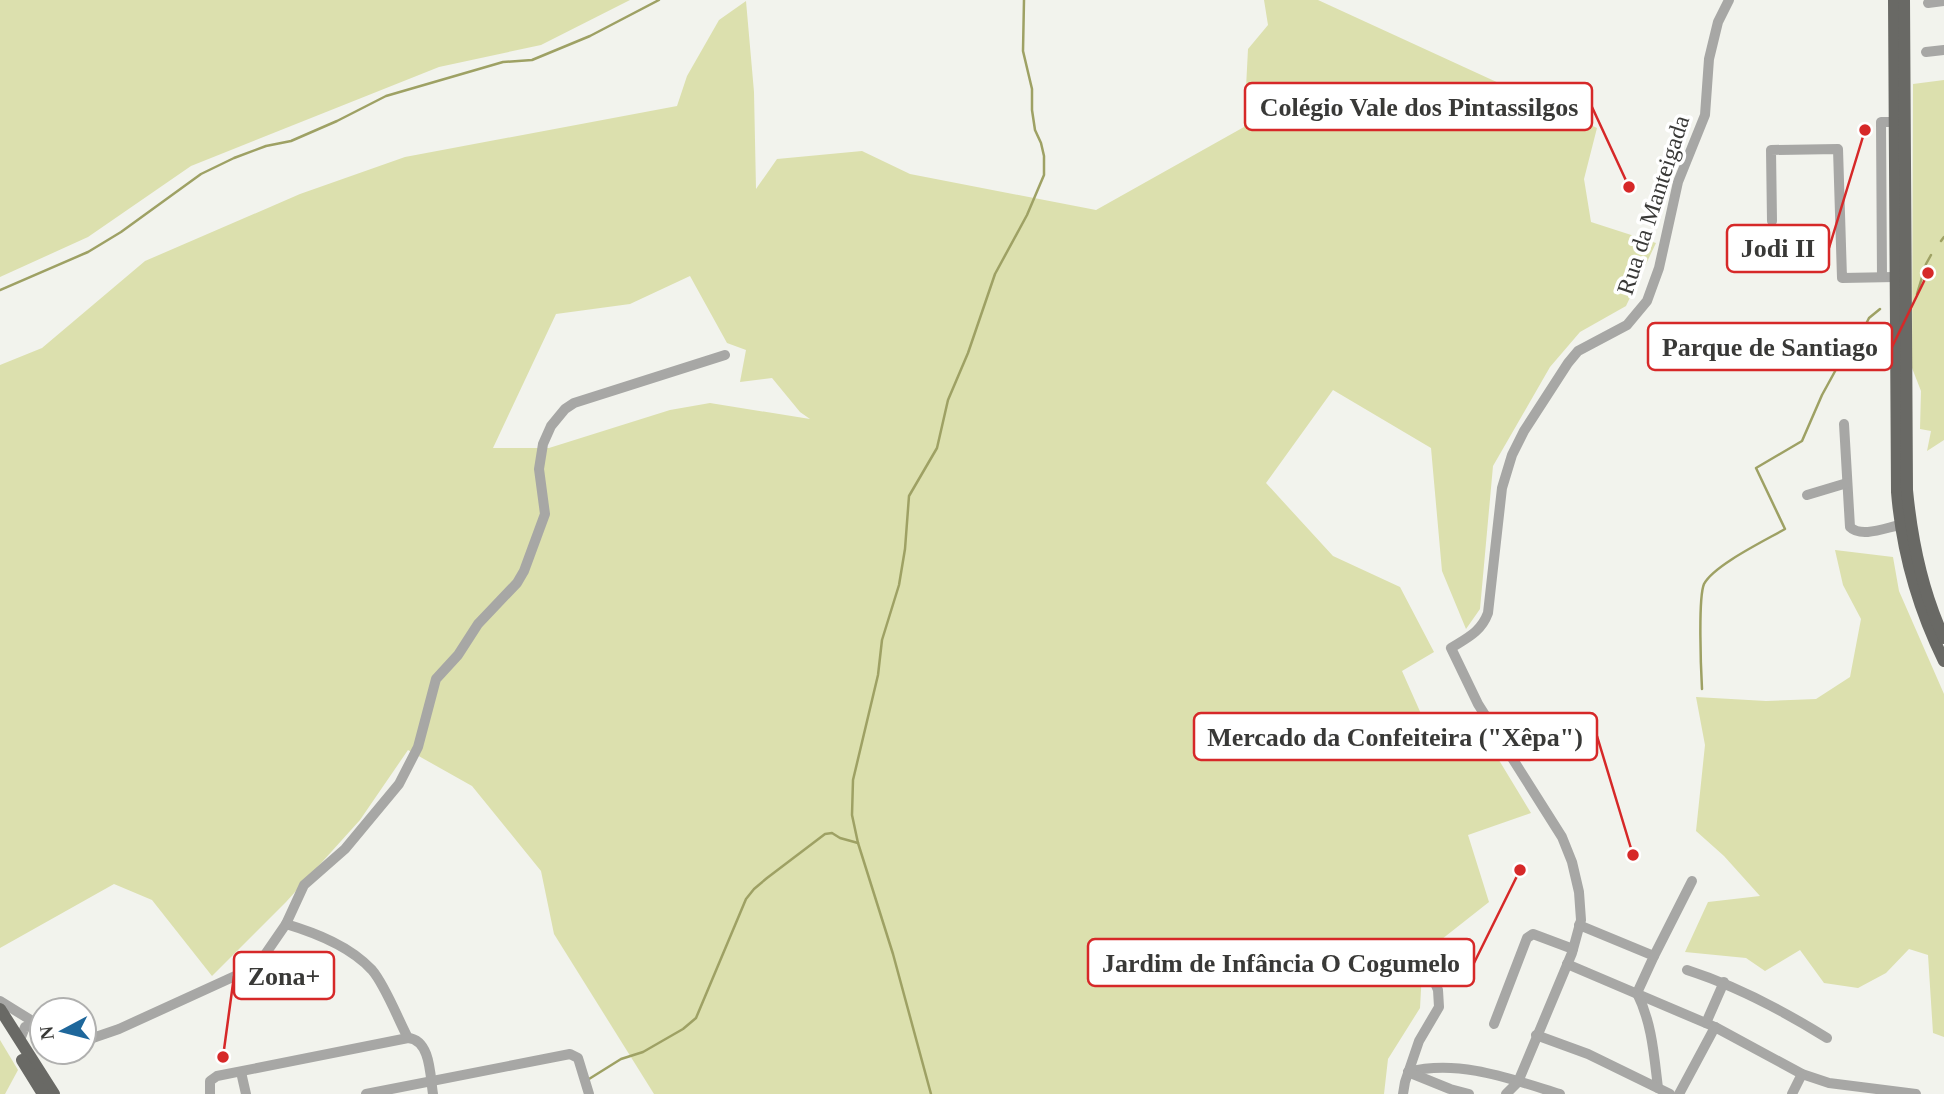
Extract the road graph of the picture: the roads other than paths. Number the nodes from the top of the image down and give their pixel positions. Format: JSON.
{"nodes":[{"id":1,"x":1729,"y":0,"type":"edge"},
{"id":2,"x":1894,"y":0,"type":"edge"},
{"id":3,"x":1904,"y":0,"type":"edge"},
{"id":4,"x":1944,"y":1,"type":"edge"},
{"id":5,"x":1928,"y":2,"type":"dead end"},
{"id":6,"x":1944,"y":50,"type":"edge"},
{"id":7,"x":1926,"y":52,"type":"dead end"},
{"id":8,"x":1772,"y":221,"type":"dead end"},
{"id":9,"x":1888,"y":277,"type":"junction"},
{"id":10,"x":725,"y":355,"type":"dead end"},
{"id":11,"x":1844,"y":424,"type":"dead end"},
{"id":12,"x":1847,"y":483,"type":"junction"},
{"id":13,"x":1807,"y":495,"type":"dead end"},
{"id":14,"x":1899,"y":525,"type":"junction"},
{"id":15,"x":1944,"y":638,"type":"edge"},
{"id":16,"x":1944,"y":661,"type":"edge"},
{"id":17,"x":1692,"y":881,"type":"dead end"},
{"id":18,"x":286,"y":924,"type":"junction"},
{"id":19,"x":1579,"y":925,"type":"junction"},
{"id":20,"x":1573,"y":949,"type":"junction"},
{"id":21,"x":1408,"y":954,"type":"dead end"},
{"id":22,"x":1654,"y":956,"type":"junction"},
{"id":23,"x":1567,"y":964,"type":"junction"},
{"id":24,"x":1687,"y":970,"type":"dead end"},
{"id":25,"x":1724,"y":982,"type":"junction"},
{"id":26,"x":1637,"y":993,"type":"junction"},
{"id":27,"x":0,"y":1001,"type":"edge"},
{"id":28,"x":0,"y":1009,"type":"edge"},
{"id":29,"x":26,"y":1022,"type":"joint"},
{"id":30,"x":0,"y":1024,"type":"edge"},
{"id":31,"x":1494,"y":1024,"type":"dead end"},
{"id":32,"x":1711,"y":1025,"type":"junction"},
{"id":33,"x":1536,"y":1035,"type":"junction"},
{"id":34,"x":98,"y":1036,"type":"edge"},
{"id":35,"x":408,"y":1038,"type":"junction"},
{"id":36,"x":1827,"y":1038,"type":"dead end"},
{"id":37,"x":20,"y":1040,"type":"junction"},
{"id":38,"x":1463,"y":1068,"type":"junction"},
{"id":39,"x":241,"y":1072,"type":"junction"},
{"id":40,"x":1408,"y":1072,"type":"junction"},
{"id":41,"x":1802,"y":1074,"type":"junction"},
{"id":42,"x":431,"y":1081,"type":"junction"},
{"id":43,"x":1518,"y":1082,"type":"junction"},
{"id":44,"x":1658,"y":1088,"type":"junction"},
{"id":45,"x":1457,"y":1091,"type":"junction"},
{"id":46,"x":1902,"y":1093,"type":"edge"},
{"id":47,"x":43,"y":1094,"type":"edge"},
{"id":48,"x":54,"y":1094,"type":"edge"},
{"id":49,"x":210,"y":1094,"type":"edge"},
{"id":50,"x":246,"y":1094,"type":"edge"},
{"id":51,"x":366,"y":1094,"type":"edge"},
{"id":52,"x":433,"y":1094,"type":"edge"},
{"id":53,"x":589,"y":1094,"type":"edge"},
{"id":54,"x":1403,"y":1094,"type":"edge"},
{"id":55,"x":1469,"y":1094,"type":"edge"},
{"id":56,"x":1506,"y":1094,"type":"edge"},
{"id":57,"x":1560,"y":1094,"type":"edge"},
{"id":58,"x":1670,"y":1094,"type":"edge"},
{"id":59,"x":1679,"y":1094,"type":"edge"},
{"id":60,"x":1792,"y":1094,"type":"edge"},
{"id":61,"x":1916,"y":1094,"type":"edge"}],
"edges":[{"from":1,"to":19,"type":"street","name":"Rua da Manteigada"},
{"from":2,"to":9,"type":"main road"},
{"from":3,"to":15,"type":"main road"},
{"from":4,"to":5,"type":"street"},
{"from":6,"to":7,"type":"street"},
{"from":8,"to":9,"type":"street"},
{"from":9,"to":14,"type":"main road"},
{"from":10,"to":18,"type":"street"},
{"from":11,"to":12,"type":"street"},
{"from":12,"to":13,"type":"street"},
{"from":12,"to":14,"type":"street"},
{"from":14,"to":16,"type":"main road"},
{"from":17,"to":22,"type":"street"},
{"from":18,"to":34,"type":"street"},
{"from":18,"to":35,"type":"street"},
{"from":19,"to":20,"type":"street"},
{"from":19,"to":22,"type":"street"},
{"from":20,"to":23,"type":"street"},
{"from":20,"to":31,"type":"street"},
{"from":21,"to":40,"type":"street"},
{"from":22,"to":26,"type":"street"},
{"from":23,"to":26,"type":"street"},
{"from":23,"to":33,"type":"street"},
{"from":24,"to":25,"type":"street"},
{"from":25,"to":32,"type":"street"},
{"from":25,"to":36,"type":"street"},
{"from":26,"to":32,"type":"street"},
{"from":26,"to":44,"type":"street"},
{"from":27,"to":29,"type":"street"},
{"from":28,"to":37,"type":"main road"},
{"from":29,"to":37,"type":"street"},
{"from":30,"to":47,"type":"main road"},
{"from":32,"to":41,"type":"street"},
{"from":32,"to":59,"type":"street"},
{"from":33,"to":43,"type":"street"},
{"from":33,"to":44,"type":"street"},
{"from":35,"to":39,"type":"street"},
{"from":35,"to":42,"type":"street"},
{"from":37,"to":48,"type":"main road"},
{"from":38,"to":40,"type":"street"},
{"from":38,"to":43,"type":"street"},
{"from":38,"to":45,"type":"street"},
{"from":39,"to":49,"type":"street"},
{"from":39,"to":50,"type":"street"},
{"from":40,"to":45,"type":"street"},
{"from":40,"to":54,"type":"street"},
{"from":41,"to":46,"type":"street"},
{"from":41,"to":60,"type":"street"},
{"from":42,"to":51,"type":"street"},
{"from":42,"to":52,"type":"street"},
{"from":42,"to":53,"type":"street"},
{"from":43,"to":56,"type":"street"},
{"from":43,"to":57,"type":"street"},
{"from":44,"to":58,"type":"street"},
{"from":45,"to":55,"type":"street"},
{"from":46,"to":61,"type":"street"}]}
